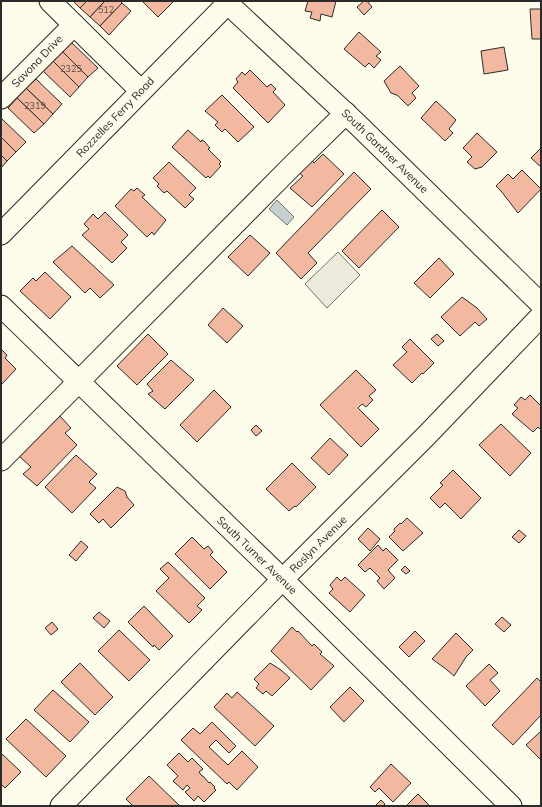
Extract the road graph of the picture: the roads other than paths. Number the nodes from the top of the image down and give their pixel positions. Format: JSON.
{"nodes":[{"id":1,"x":50,"y":1,"type":"edge"},
{"id":2,"x":228,"y":2,"type":"edge"},
{"id":3,"x":74,"y":24,"type":"junction"},
{"id":4,"x":141,"y":91,"type":"junction"},
{"id":5,"x":1,"y":98,"type":"edge"},
{"id":6,"x":346,"y":113,"type":"junction"},
{"id":7,"x":1,"y":234,"type":"edge"},
{"id":8,"x":541,"y":304,"type":"edge"},
{"id":9,"x":1,"y":306,"type":"edge"},
{"id":10,"x":541,"y":316,"type":"edge"},
{"id":11,"x":79,"y":382,"type":"junction"},
{"id":12,"x":1,"y":460,"type":"edge"},
{"id":13,"x":282,"y":580,"type":"junction"},
{"id":14,"x":61,"y":806,"type":"edge"},
{"id":15,"x":511,"y":806,"type":"edge"}],
"edges":[{"from":1,"to":3,"type":"street"},
{"from":2,"to":4,"type":"street","name":"Rozzelles Ferry Road"},
{"from":2,"to":6,"type":"street","name":"South Gardner Avenue"},
{"from":3,"to":4,"type":"street"},
{"from":3,"to":5,"type":"street","name":"Savona Drive"},
{"from":4,"to":7,"type":"street","name":"Rozzelles Ferry Road"},
{"from":6,"to":8,"type":"street","name":"South Gardner Avenue"},
{"from":6,"to":11,"type":"street"},
{"from":9,"to":11,"type":"street","name":"South Turner Avenue"},
{"from":10,"to":13,"type":"street","name":"Roslyn Avenue"},
{"from":11,"to":12,"type":"street"},
{"from":11,"to":13,"type":"street","name":"South Turner Avenue"},
{"from":13,"to":14,"type":"street","name":"Roslyn Avenue"},
{"from":13,"to":15,"type":"street","name":"South Turner Avenue"}]}
